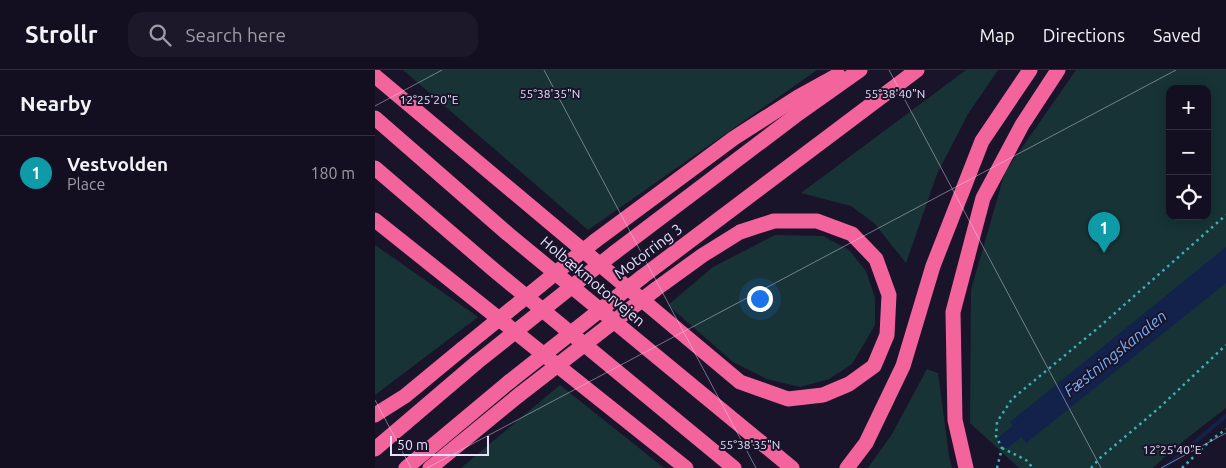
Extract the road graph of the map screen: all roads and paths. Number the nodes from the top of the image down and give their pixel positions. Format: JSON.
{"nodes":[{"id":1,"x":849,"y":70,"type":"edge"},
{"id":2,"x":860,"y":70,"type":"edge"},
{"id":3,"x":917,"y":70,"type":"edge"},
{"id":4,"x":1030,"y":70,"type":"edge"},
{"id":5,"x":1058,"y":70,"type":"edge"},
{"id":6,"x":375,"y":76,"type":"edge"},
{"id":7,"x":375,"y":118,"type":"edge"},
{"id":8,"x":375,"y":168,"type":"edge"},
{"id":9,"x":1226,"y":215,"type":"edge"},
{"id":10,"x":375,"y":220,"type":"edge"},
{"id":11,"x":1226,"y":345,"type":"edge"},
{"id":12,"x":375,"y":415,"type":"edge"},
{"id":13,"x":1226,"y":429,"type":"edge"},
{"id":14,"x":1002,"y":448,"type":"junction"},
{"id":15,"x":375,"y":449,"type":"edge"},
{"id":16,"x":406,"y":468,"type":"edge"},
{"id":17,"x":430,"y":468,"type":"edge"},
{"id":18,"x":686,"y":468,"type":"edge"},
{"id":19,"x":734,"y":468,"type":"edge"},
{"id":20,"x":792,"y":468,"type":"edge"},
{"id":21,"x":847,"y":468,"type":"edge"},
{"id":22,"x":966,"y":468,"type":"edge"},
{"id":23,"x":997,"y":468,"type":"edge"},
{"id":24,"x":1033,"y":468,"type":"edge"},
{"id":25,"x":1091,"y":468,"type":"edge"},
{"id":26,"x":1182,"y":468,"type":"edge"}],
"edges":[{"from":1,"to":12,"type":"highway","bridge":true},
{"from":2,"to":15,"type":"highway","name":"Motorring 3","bridge":true},
{"from":3,"to":16,"type":"highway","name":"Motorring 3","bridge":true},
{"from":4,"to":21,"type":"highway"},
{"from":5,"to":22,"type":"highway"},
{"from":6,"to":17,"type":"highway","bridge":true},
{"from":7,"to":20,"type":"highway","name":"Holbækmotorvejen"},
{"from":8,"to":19,"type":"highway"},
{"from":9,"to":14,"type":"path"},
{"from":10,"to":18,"type":"highway"},
{"from":11,"to":25,"type":"path"},
{"from":13,"to":26,"type":"path"},
{"from":14,"to":23,"type":"path"},
{"from":14,"to":24,"type":"path"}]}
